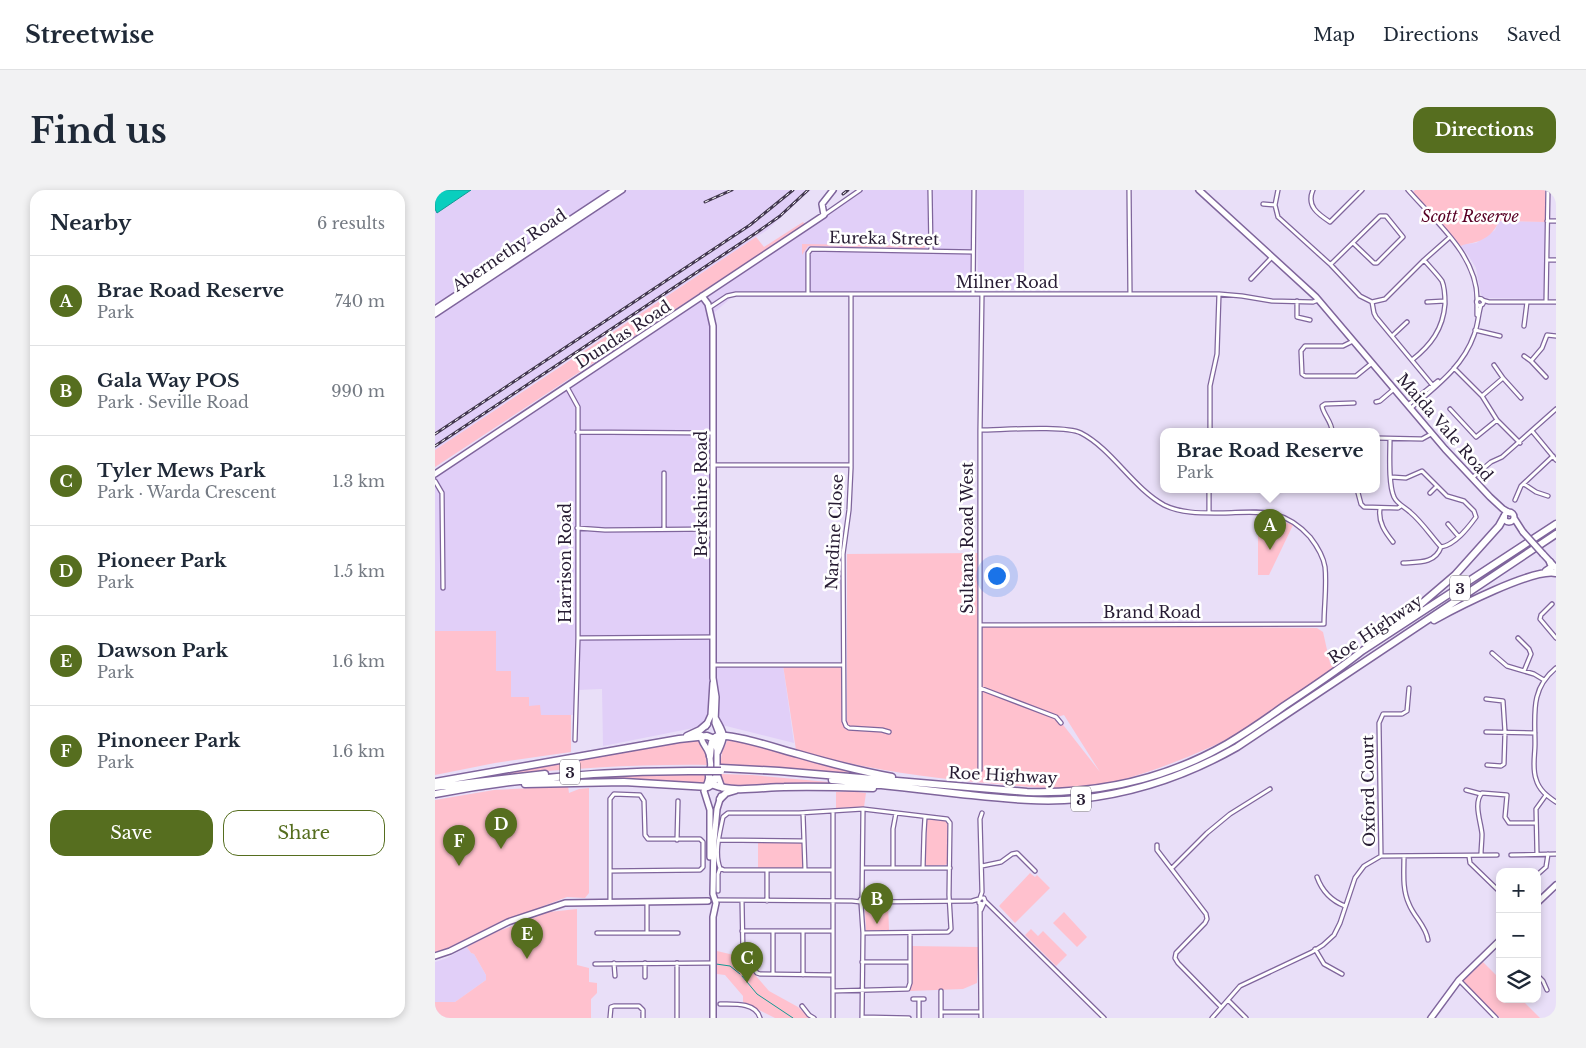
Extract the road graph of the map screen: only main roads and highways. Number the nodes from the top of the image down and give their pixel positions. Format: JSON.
{"nodes":[{"id":1,"x":615,"y":190,"type":"edge"},
{"id":2,"x":622,"y":190,"type":"edge"},
{"id":3,"x":833,"y":190,"type":"edge"},
{"id":4,"x":1199,"y":190,"type":"edge"},
{"id":5,"x":559,"y":229,"type":"junction"},
{"id":6,"x":483,"y":280,"type":"junction"},
{"id":7,"x":700,"y":297,"type":"junction"},
{"id":8,"x":435,"y":309,"type":"edge"},
{"id":9,"x":435,"y":314,"type":"edge"},
{"id":10,"x":435,"y":474,"type":"edge"},
{"id":11,"x":1490,"y":497,"type":"junction"},
{"id":12,"x":1512,"y":514,"type":"junction"},
{"id":13,"x":1505,"y":519,"type":"junction"},
{"id":14,"x":1556,"y":524,"type":"edge"},
{"id":15,"x":1521,"y":530,"type":"junction"},
{"id":16,"x":1556,"y":534,"type":"edge"},
{"id":17,"x":1550,"y":562,"type":"junction"},
{"id":18,"x":1556,"y":568,"type":"edge"},
{"id":19,"x":1556,"y":572,"type":"edge"},
{"id":20,"x":1539,"y":574,"type":"junction"},
{"id":21,"x":1398,"y":640,"type":"junction"},
{"id":22,"x":1362,"y":652,"type":"junction"},
{"id":23,"x":714,"y":680,"type":"junction"},
{"id":24,"x":707,"y":724,"type":"junction"},
{"id":25,"x":723,"y":736,"type":"junction"},
{"id":26,"x":700,"y":737,"type":"junction"},
{"id":27,"x":679,"y":739,"type":"junction"},
{"id":28,"x":715,"y":753,"type":"junction"},
{"id":29,"x":707,"y":771,"type":"junction"},
{"id":30,"x":720,"y":771,"type":"junction"},
{"id":31,"x":435,"y":782,"type":"edge"},
{"id":32,"x":922,"y":783,"type":"junction"},
{"id":33,"x":713,"y":784,"type":"junction"},
{"id":34,"x":491,"y":785,"type":"junction"},
{"id":35,"x":435,"y":787,"type":"edge"},
{"id":36,"x":722,"y":787,"type":"junction"},
{"id":37,"x":742,"y":788,"type":"junction"},
{"id":38,"x":705,"y":789,"type":"junction"},
{"id":39,"x":914,"y":789,"type":"junction"},
{"id":40,"x":435,"y":794,"type":"edge"},
{"id":41,"x":720,"y":799,"type":"junction"},
{"id":42,"x":1556,"y":885,"type":"edge"},
{"id":43,"x":1541,"y":899,"type":"edge"},
{"id":44,"x":712,"y":902,"type":"junction"},
{"id":45,"x":1496,"y":944,"type":"edge"},
{"id":46,"x":435,"y":956,"type":"edge"},
{"id":47,"x":713,"y":1018,"type":"edge"},
{"id":48,"x":1431,"y":1018,"type":"edge"}],
"edges":[{"from":1,"to":5,"type":"main road","name":"Abernethy Road"},
{"from":2,"to":5,"type":"main road","name":"Abernethy Road"},
{"from":3,"to":7,"type":"main road","name":"Dundas Road"},
{"from":4,"to":11,"type":"main road","name":"Maida Vale Road"},
{"from":5,"to":6,"type":"main road","name":"Abernethy Road"},
{"from":6,"to":8,"type":"main road","name":"Abernethy Road"},
{"from":6,"to":9,"type":"main road","name":"Abernethy Road"},
{"from":7,"to":10,"type":"main road","name":"Dundas Road"},
{"from":7,"to":23,"type":"main road","name":"Berkshire Road"},
{"from":11,"to":12,"type":"main road","name":"Maida Vale Road"},
{"from":11,"to":13,"type":"main road","name":"Maida Vale Road"},
{"from":12,"to":13,"type":"main road"},
{"from":12,"to":13,"type":"main road"},
{"from":12,"to":15,"type":"main road","name":"Maida Vale Road"},
{"from":13,"to":15,"type":"main road","name":"Maida Vale Road"},
{"from":13,"to":22,"type":"highway"},
{"from":14,"to":22,"type":"highway","name":"Roe Highway","number":"3"},
{"from":15,"to":17,"type":"main road","name":"Maida Vale Road","bridge":true},
{"from":16,"to":21,"type":"highway","name":"Roe Highway","number":"3"},
{"from":17,"to":18,"type":"main road","name":"Maida Vale Road"},
{"from":17,"to":20,"type":"highway"},
{"from":19,"to":20,"type":"highway"},
{"from":20,"to":21,"type":"highway"},
{"from":21,"to":39,"type":"highway","name":"Roe Highway","number":"3"},
{"from":22,"to":32,"type":"highway","name":"Roe Highway","number":"3"},
{"from":23,"to":24,"type":"main road","name":"Berkshire Road"},
{"from":23,"to":25,"type":"main road","name":"Berkshire Road"},
{"from":24,"to":26,"type":"main road","name":"Berkshire Road"},
{"from":24,"to":27,"type":"highway"},
{"from":25,"to":26,"type":"highway"},
{"from":25,"to":28,"type":"highway"},
{"from":25,"to":28,"type":"highway"},
{"from":25,"to":32,"type":"highway"},
{"from":26,"to":27,"type":"highway"},
{"from":26,"to":28,"type":"main road"},
{"from":27,"to":31,"type":"highway"},
{"from":28,"to":29,"type":"main road"},
{"from":28,"to":30,"type":"main road"},
{"from":29,"to":30,"type":"highway","name":"Roe Highway","number":"3","bridge":true},
{"from":29,"to":33,"type":"highway"},
{"from":29,"to":34,"type":"highway","name":"Roe Highway","number":"3"},
{"from":29,"to":35,"type":"highway","name":"Roe Highway","number":"3"},
{"from":29,"to":38,"type":"main road"},
{"from":30,"to":32,"type":"highway","name":"Roe Highway","number":"3"},
{"from":30,"to":33,"type":"highway"},
{"from":30,"to":36,"type":"main road"},
{"from":30,"to":39,"type":"highway","name":"Roe Highway","number":"3"},
{"from":33,"to":36,"type":"highway"},
{"from":33,"to":38,"type":"highway"},
{"from":34,"to":38,"type":"highway"},
{"from":34,"to":40,"type":"highway","name":"Roe Highway","number":"3"},
{"from":36,"to":37,"type":"highway"},
{"from":36,"to":41,"type":"main road"},
{"from":37,"to":39,"type":"highway"},
{"from":37,"to":41,"type":"highway"},
{"from":38,"to":44,"type":"main road"},
{"from":41,"to":44,"type":"main road"},
{"from":42,"to":43,"type":"main road"},
{"from":44,"to":46,"type":"main road"},
{"from":44,"to":47,"type":"main road"},
{"from":45,"to":48,"type":"main road"}]}
